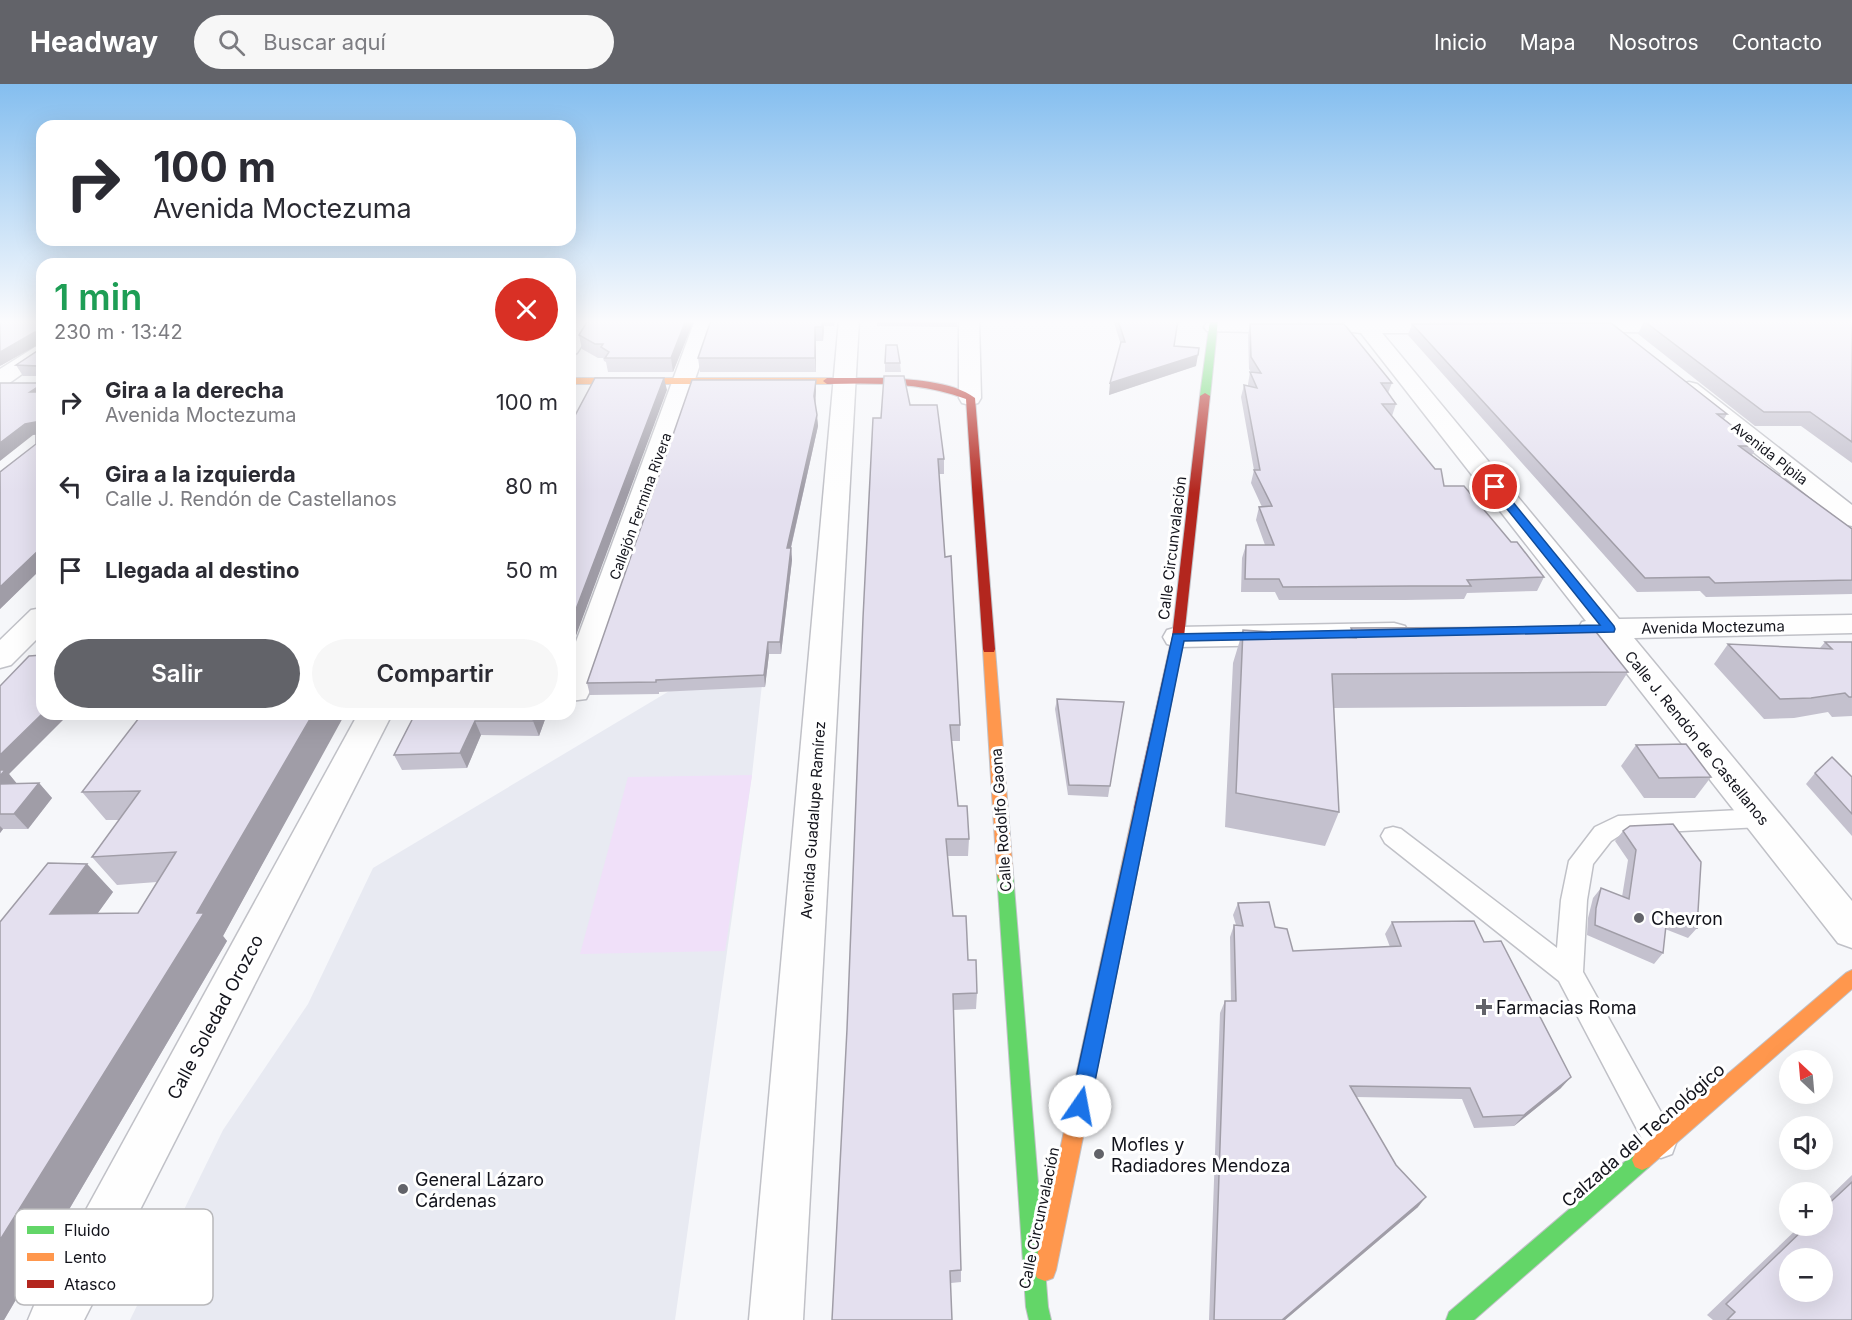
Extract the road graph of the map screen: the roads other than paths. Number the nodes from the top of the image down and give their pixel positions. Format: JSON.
{"nodes":[{"id":1,"x":685,"y":378,"type":"edge"},
{"id":2,"x":970,"y":378,"type":"edge"},
{"id":3,"x":1208,"y":378,"type":"edge"},
{"id":4,"x":1407,"y":378,"type":"edge"},
{"id":5,"x":1676,"y":378,"type":"edge"},
{"id":6,"x":845,"y":380,"type":"junction"},
{"id":7,"x":576,"y":381,"type":"edge"},
{"id":8,"x":684,"y":382,"type":"junction"},
{"id":9,"x":21,"y":385,"type":"edge"},
{"id":10,"x":0,"y":386,"type":"edge"},
{"id":11,"x":970,"y":398,"type":"junction"},
{"id":12,"x":1852,"y":518,"type":"edge"},
{"id":13,"x":36,"y":623,"type":"edge"},
{"id":14,"x":1852,"y":624,"type":"edge"},
{"id":15,"x":1609,"y":629,"type":"junction"},
{"id":16,"x":1561,"y":630,"type":"edge"},
{"id":17,"x":1418,"y":632,"type":"edge"},
{"id":18,"x":1178,"y":637,"type":"junction"},
{"id":19,"x":0,"y":658,"type":"edge"},
{"id":20,"x":576,"y":685,"type":"edge"},
{"id":21,"x":372,"y":720,"type":"edge"},
{"id":22,"x":1761,"y":818,"type":"junction"},
{"id":23,"x":1393,"y":836,"type":"dead end"},
{"id":24,"x":1852,"y":931,"type":"edge"},
{"id":25,"x":1569,"y":973,"type":"junction"},
{"id":26,"x":1852,"y":978,"type":"edge"},
{"id":27,"x":1661,"y":1143,"type":"junction"},
{"id":28,"x":114,"y":1209,"type":"edge"},
{"id":29,"x":63,"y":1305,"type":"edge"},
{"id":30,"x":1038,"y":1313,"type":"edge"},
{"id":31,"x":55,"y":1320,"type":"edge"},
{"id":32,"x":776,"y":1320,"type":"edge"},
{"id":33,"x":1457,"y":1320,"type":"edge"}],
"edges":[{"from":1,"to":8,"type":"street","name":"Callejón Fermina Rivera"},
{"from":2,"to":11,"type":"street","name":"Calle Rodolfo Gaona"},
{"from":3,"to":18,"type":"street","name":"Calle Circunvalación"},
{"from":4,"to":15,"type":"street","name":"Calle J. Rendón de Castellanos"},
{"from":5,"to":12,"type":"street","name":"Avenida Pípila"},
{"from":6,"to":8,"type":"street"},
{"from":6,"to":11,"type":"street"},
{"from":6,"to":32,"type":"street","name":"Avenida Guadalupe Ramírez"},
{"from":7,"to":8,"type":"street"},
{"from":8,"to":20,"type":"street","name":"Callejón Fermina Rivera"},
{"from":9,"to":10,"type":"street"},
{"from":11,"to":30,"type":"street","name":"Calle Rodolfo Gaona"},
{"from":13,"to":19,"type":"street"},
{"from":14,"to":15,"type":"street","name":"Avenida Moctezuma"},
{"from":15,"to":16,"type":"street","name":"Avenida Moctezuma"},
{"from":15,"to":22,"type":"street","name":"Calle J. Rendón de Castellanos"},
{"from":17,"to":18,"type":"street"},
{"from":18,"to":30,"type":"street","name":"Calle Circunvalación"},
{"from":21,"to":28,"type":"street","name":"Calle Soledad Orozco"},
{"from":22,"to":24,"type":"street","name":"Calle J. Rendón de Castellanos"},
{"from":22,"to":25,"type":"lane"},
{"from":23,"to":25,"type":"lane"},
{"from":25,"to":27,"type":"lane"},
{"from":26,"to":27,"type":"street","name":"Calzada del Tecnológico"},
{"from":27,"to":33,"type":"street","name":"Calzada del Tecnológico"},
{"from":29,"to":31,"type":"street","name":"Calle Soledad Orozco"}]}
